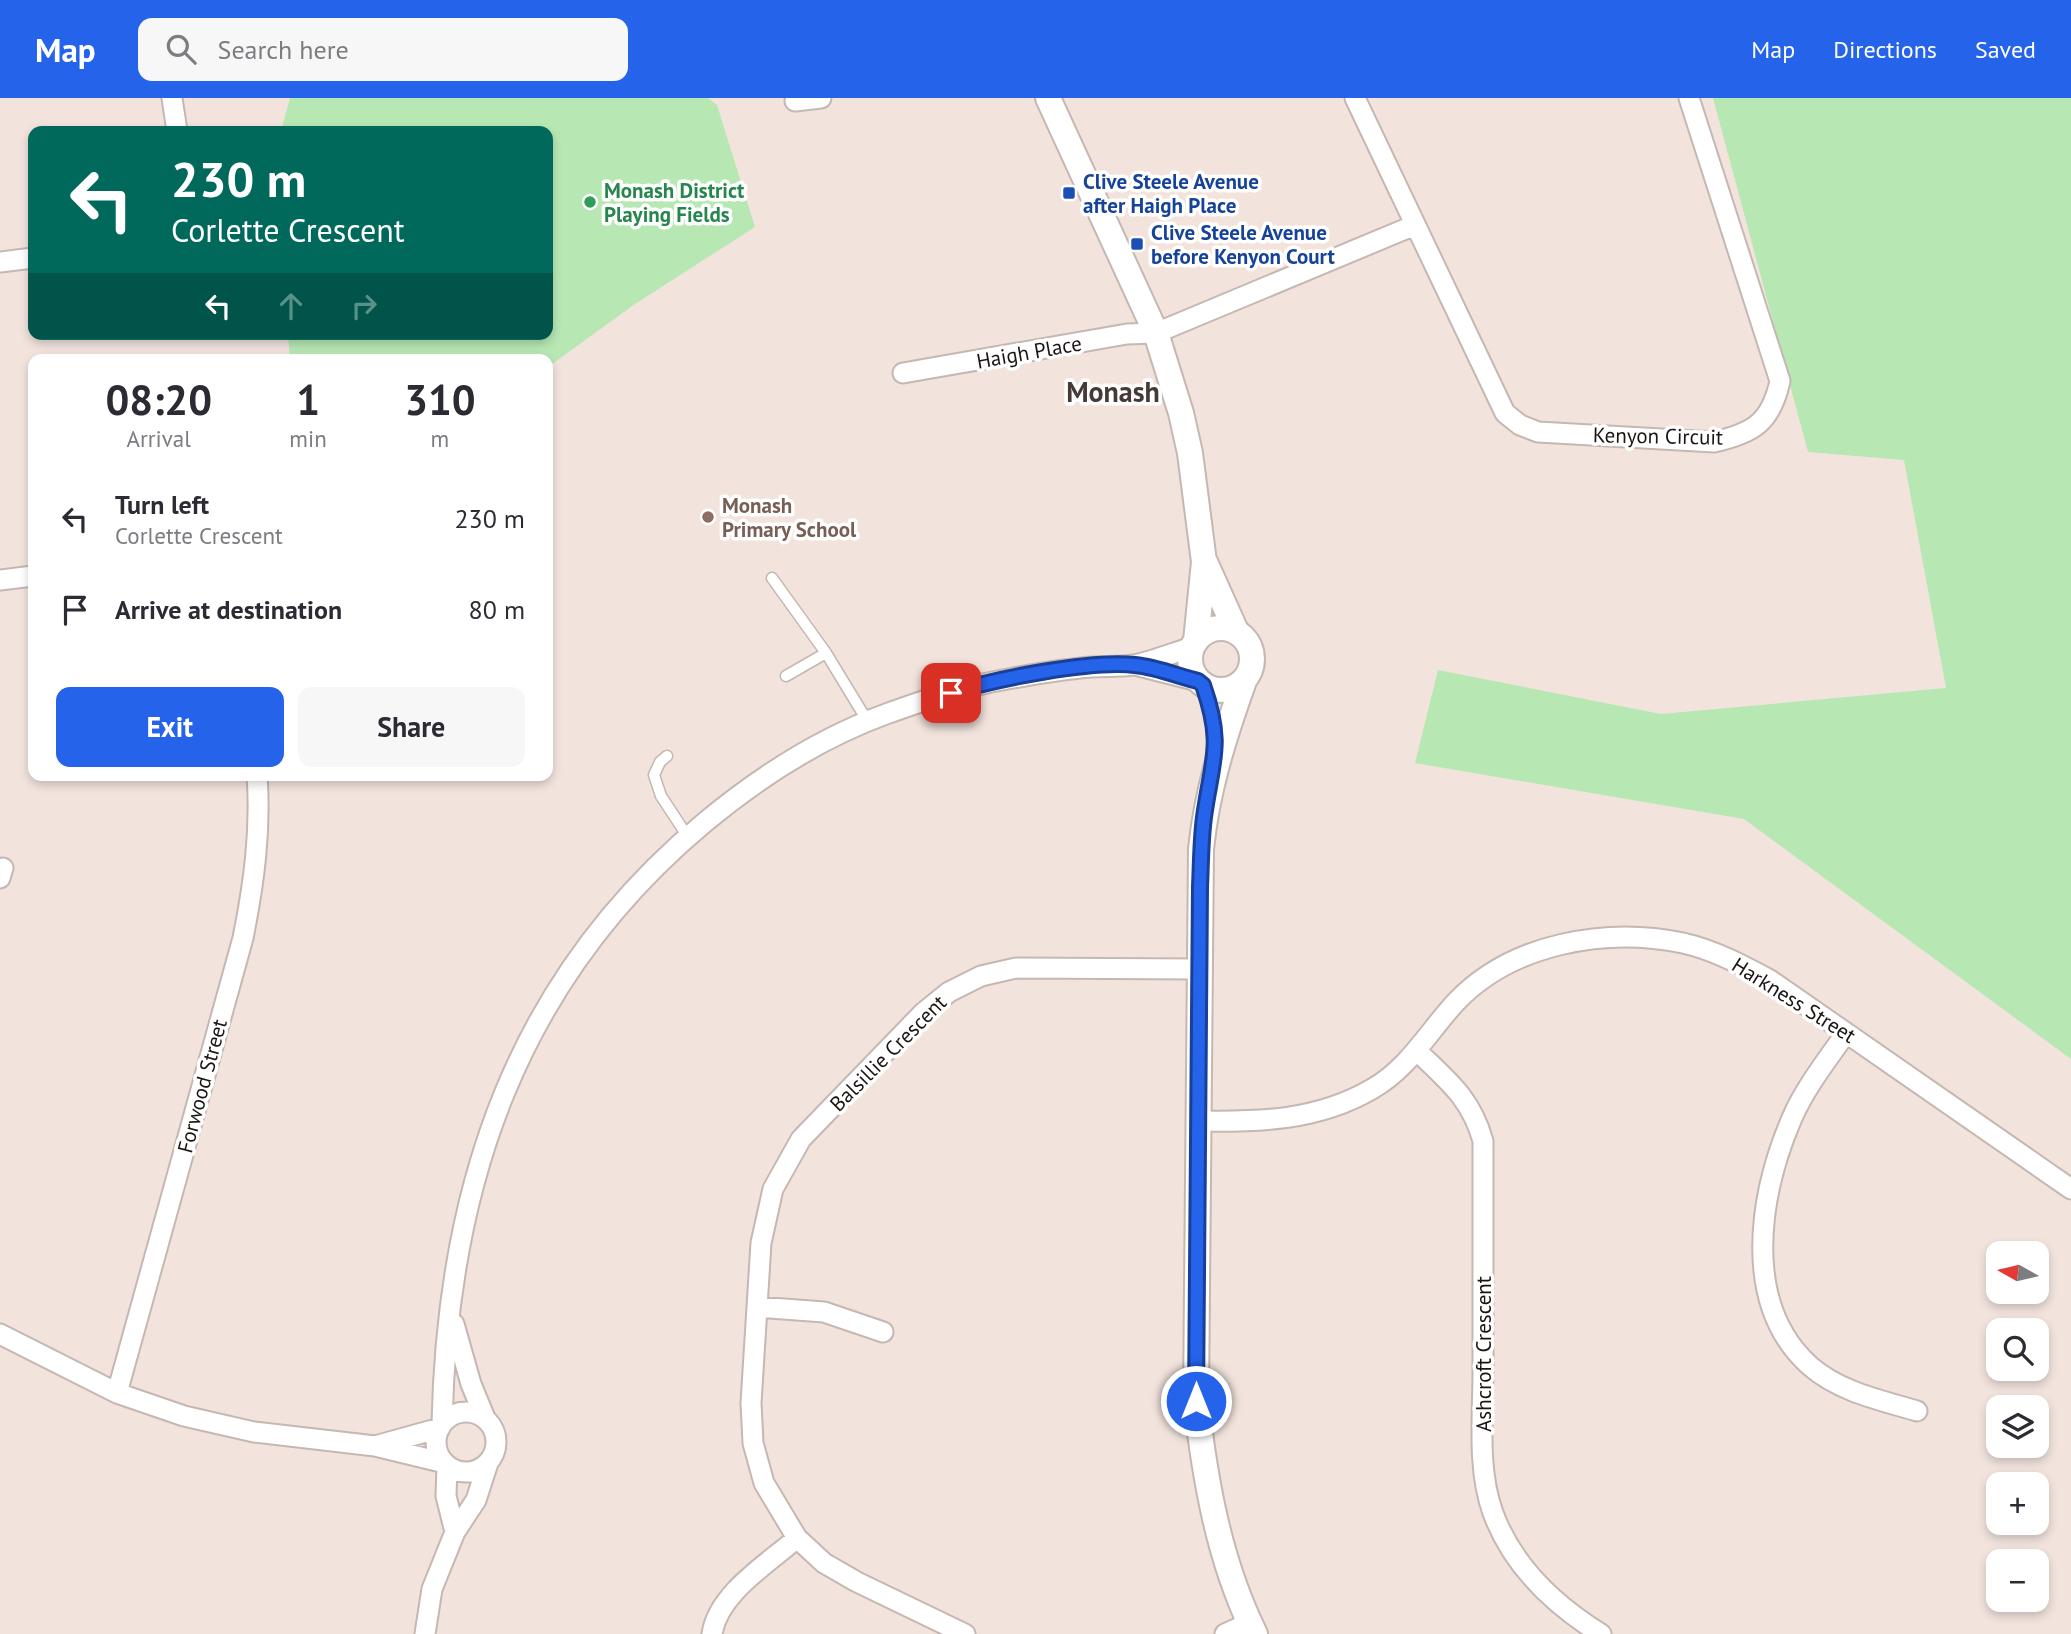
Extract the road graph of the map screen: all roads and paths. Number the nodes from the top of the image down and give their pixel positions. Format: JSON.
{"nodes":[{"id":1,"x":172,"y":98,"type":"edge"},
{"id":2,"x":821,"y":98,"type":"edge"},
{"id":3,"x":1048,"y":98,"type":"edge"},
{"id":4,"x":1356,"y":98,"type":"edge"},
{"id":5,"x":1689,"y":98,"type":"edge"},
{"id":6,"x":795,"y":102,"type":"dead end"},
{"id":7,"x":176,"y":126,"type":"edge"},
{"id":8,"x":1415,"y":225,"type":"junction"},
{"id":9,"x":28,"y":259,"type":"edge"},
{"id":10,"x":0,"y":262,"type":"edge"},
{"id":11,"x":1156,"y":333,"type":"junction"},
{"id":12,"x":903,"y":373,"type":"dead end"},
{"id":13,"x":1204,"y":562,"type":"junction"},
{"id":14,"x":28,"y":577,"type":"edge"},
{"id":15,"x":772,"y":578,"type":"dead end"},
{"id":16,"x":0,"y":580,"type":"edge"},
{"id":17,"x":1236,"y":631,"type":"junction"},
{"id":18,"x":1194,"y":644,"type":"junction"},
{"id":19,"x":826,"y":653,"type":"junction"},
{"id":20,"x":1135,"y":665,"type":"junction"},
{"id":21,"x":786,"y":676,"type":"dead end"},
{"id":22,"x":1244,"y":681,"type":"junction"},
{"id":23,"x":1200,"y":683,"type":"junction"},
{"id":24,"x":868,"y":722,"type":"junction"},
{"id":25,"x":667,"y":756,"type":"dead end"},
{"id":26,"x":1216,"y":758,"type":"junction"},
{"id":27,"x":257,"y":781,"type":"edge"},
{"id":28,"x":688,"y":837,"type":"junction"},
{"id":29,"x":1199,"y":969,"type":"junction"},
{"id":30,"x":1846,"y":1032,"type":"junction"},
{"id":31,"x":1417,"y":1052,"type":"junction"},
{"id":32,"x":1198,"y":1121,"type":"junction"},
{"id":33,"x":2071,"y":1189,"type":"edge"},
{"id":34,"x":757,"y":1307,"type":"junction"},
{"id":35,"x":452,"y":1316,"type":"junction"},
{"id":36,"x":883,"y":1332,"type":"dead end"},
{"id":37,"x":0,"y":1334,"type":"edge"},
{"id":38,"x":117,"y":1393,"type":"junction"},
{"id":39,"x":1917,"y":1410,"type":"dead end"},
{"id":40,"x":485,"y":1418,"type":"junction"},
{"id":41,"x":441,"y":1426,"type":"junction"},
{"id":42,"x":376,"y":1446,"type":"junction"},
{"id":43,"x":488,"y":1463,"type":"junction"},
{"id":44,"x":446,"y":1464,"type":"junction"},
{"id":45,"x":455,"y":1532,"type":"junction"},
{"id":46,"x":797,"y":1538,"type":"junction"},
{"id":47,"x":1252,"y":1628,"type":"edge"},
{"id":48,"x":425,"y":1634,"type":"edge"},
{"id":49,"x":712,"y":1634,"type":"edge"},
{"id":50,"x":965,"y":1634,"type":"edge"},
{"id":51,"x":1225,"y":1634,"type":"edge"},
{"id":52,"x":1601,"y":1634,"type":"edge"}],
"edges":[{"from":1,"to":7,"type":"street"},
{"from":2,"to":6,"type":"street"},
{"from":3,"to":11,"type":"street"},
{"from":4,"to":8,"type":"street","name":"Kenyon Circuit"},
{"from":5,"to":8,"type":"street","name":"Kenyon Circuit"},
{"from":8,"to":11,"type":"street"},
{"from":9,"to":10,"type":"street"},
{"from":11,"to":12,"type":"street","name":"Haigh Place"},
{"from":11,"to":13,"type":"street"},
{"from":13,"to":17,"type":"street"},
{"from":13,"to":18,"type":"street"},
{"from":14,"to":16,"type":"street"},
{"from":15,"to":19,"type":"lane"},
{"from":17,"to":18,"type":"street"},
{"from":17,"to":22,"type":"street"},
{"from":18,"to":20,"type":"street"},
{"from":18,"to":23,"type":"street"},
{"from":19,"to":21,"type":"lane"},
{"from":19,"to":24,"type":"lane"},
{"from":20,"to":23,"type":"street"},
{"from":20,"to":24,"type":"street"},
{"from":22,"to":23,"type":"street"},
{"from":22,"to":26,"type":"street"},
{"from":23,"to":26,"type":"street"},
{"from":24,"to":28,"type":"street"},
{"from":25,"to":28,"type":"lane"},
{"from":26,"to":29,"type":"street"},
{"from":27,"to":38,"type":"street","name":"Forwood Street"},
{"from":28,"to":35,"type":"street"},
{"from":29,"to":32,"type":"street"},
{"from":29,"to":34,"type":"street","name":"Balsillie Crescent"},
{"from":30,"to":31,"type":"street","name":"Harkness Street"},
{"from":30,"to":33,"type":"street","name":"Harkness Street"},
{"from":30,"to":39,"type":"street"},
{"from":31,"to":32,"type":"street","name":"Harkness Street"},
{"from":31,"to":52,"type":"street","name":"Ashcroft Crescent"},
{"from":32,"to":47,"type":"street"},
{"from":34,"to":36,"type":"street"},
{"from":34,"to":46,"type":"street","name":"Balsillie Crescent"},
{"from":35,"to":40,"type":"street"},
{"from":35,"to":41,"type":"street"},
{"from":37,"to":38,"type":"street"},
{"from":38,"to":42,"type":"street"},
{"from":40,"to":41,"type":"street"},
{"from":40,"to":43,"type":"street"},
{"from":41,"to":42,"type":"street"},
{"from":41,"to":44,"type":"street"},
{"from":42,"to":44,"type":"street"},
{"from":43,"to":44,"type":"street"},
{"from":43,"to":45,"type":"street"},
{"from":44,"to":45,"type":"street"},
{"from":45,"to":48,"type":"street"},
{"from":46,"to":49,"type":"street"},
{"from":46,"to":50,"type":"street","name":"Balsillie Crescent"},
{"from":47,"to":51,"type":"street"}]}
